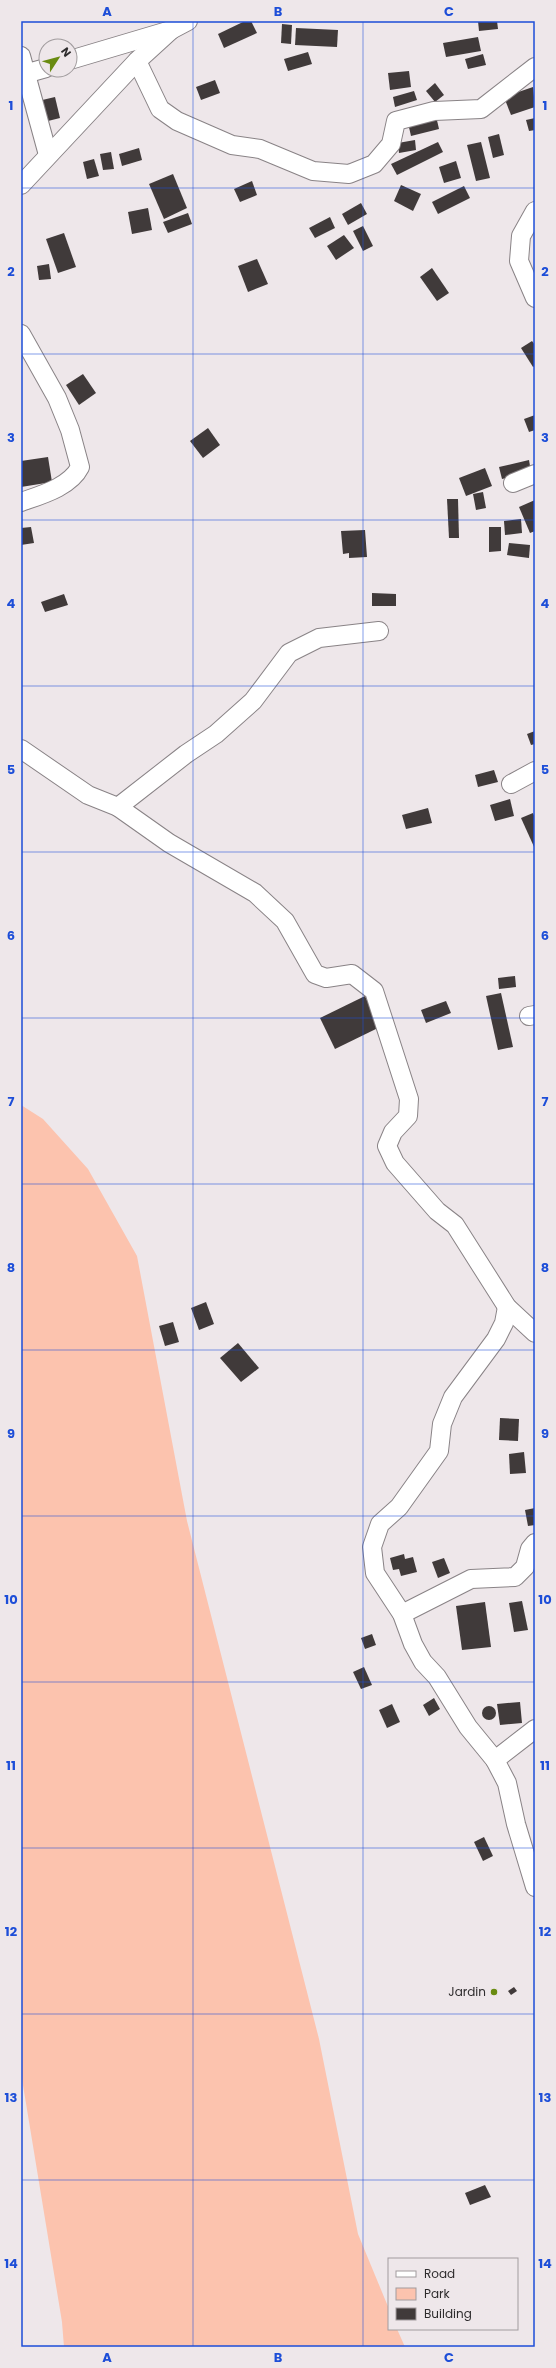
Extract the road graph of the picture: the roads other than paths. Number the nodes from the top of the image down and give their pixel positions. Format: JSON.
{"nodes":[{"id":1,"x":188,"y":21,"type":"edge"},
{"id":2,"x":171,"y":30,"type":"junction"},
{"id":3,"x":21,"y":56,"type":"edge"},
{"id":4,"x":78,"y":58,"type":"edge"},
{"id":5,"x":137,"y":61,"type":"junction"},
{"id":6,"x":535,"y":66,"type":"edge"},
{"id":7,"x":38,"y":70,"type":"edge"},
{"id":8,"x":23,"y":75,"type":"edge"},
{"id":9,"x":48,"y":155,"type":"junction"},
{"id":10,"x":21,"y":185,"type":"edge"},
{"id":11,"x":535,"y":212,"type":"edge"},
{"id":12,"x":535,"y":298,"type":"edge"},
{"id":13,"x":21,"y":334,"type":"edge"},
{"id":14,"x":535,"y":474,"type":"edge"},
{"id":15,"x":513,"y":483,"type":"dead end"},
{"id":16,"x":21,"y":502,"type":"edge"},
{"id":17,"x":379,"y":631,"type":"dead end"},
{"id":18,"x":21,"y":749,"type":"edge"},
{"id":19,"x":535,"y":771,"type":"edge"},
{"id":20,"x":511,"y":784,"type":"dead end"},
{"id":21,"x":118,"y":807,"type":"junction"},
{"id":22,"x":507,"y":1307,"type":"junction"},
{"id":23,"x":535,"y":1333,"type":"edge"},
{"id":24,"x":535,"y":1543,"type":"edge"},
{"id":25,"x":402,"y":1614,"type":"junction"},
{"id":26,"x":535,"y":1729,"type":"edge"},
{"id":27,"x":495,"y":1760,"type":"junction"},
{"id":28,"x":535,"y":1887,"type":"edge"}],
"edges":[{"from":1,"to":2,"type":"street"},
{"from":2,"to":4,"type":"street"},
{"from":2,"to":5,"type":"street"},
{"from":3,"to":8,"type":"street"},
{"from":5,"to":6,"type":"street"},
{"from":5,"to":9,"type":"street"},
{"from":7,"to":8,"type":"street"},
{"from":8,"to":9,"type":"street"},
{"from":9,"to":10,"type":"street"},
{"from":11,"to":12,"type":"street"},
{"from":13,"to":16,"type":"street"},
{"from":14,"to":15,"type":"street"},
{"from":17,"to":21,"type":"street"},
{"from":18,"to":21,"type":"street"},
{"from":19,"to":20,"type":"street"},
{"from":21,"to":22,"type":"street"},
{"from":22,"to":23,"type":"street"},
{"from":22,"to":25,"type":"street"},
{"from":24,"to":25,"type":"street"},
{"from":25,"to":27,"type":"street"},
{"from":26,"to":27,"type":"street"},
{"from":27,"to":28,"type":"street"}]}
